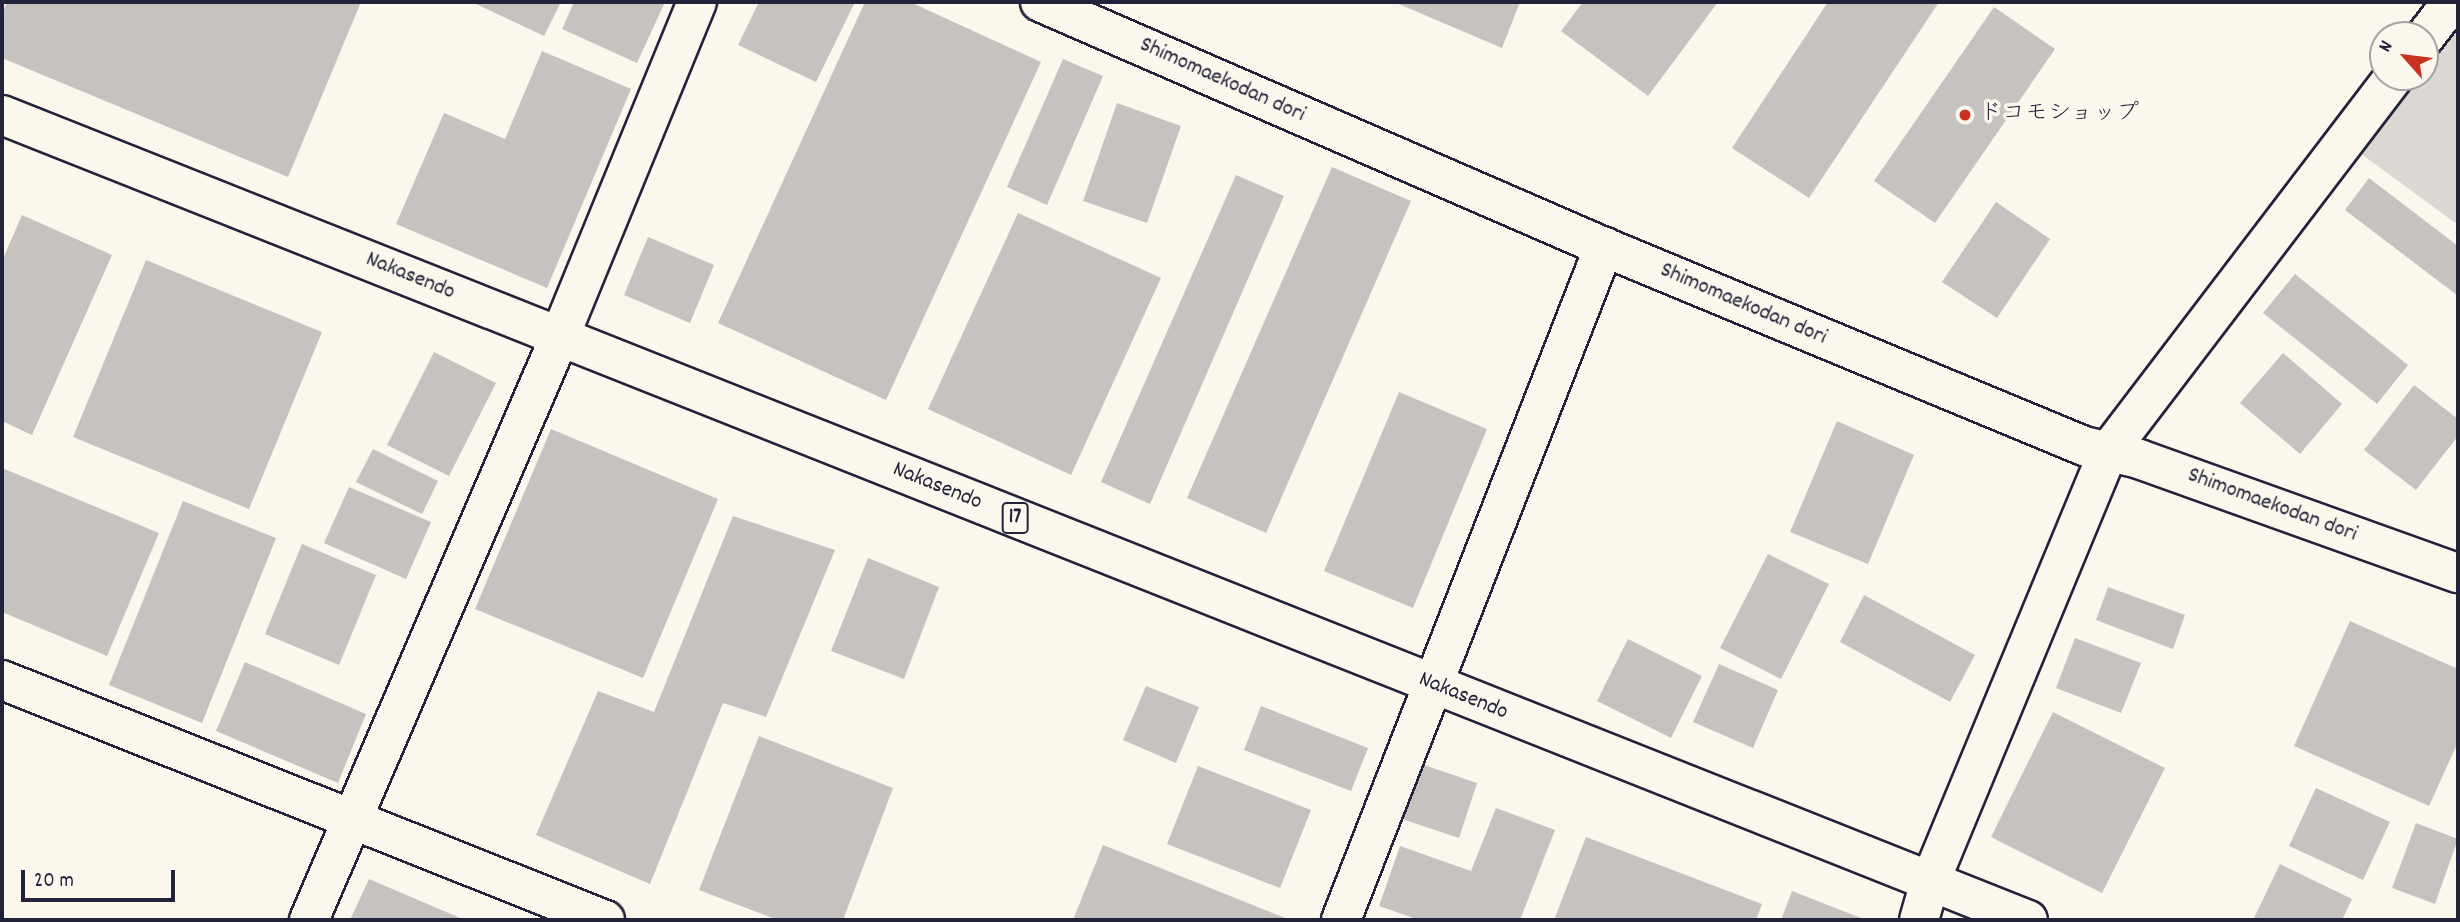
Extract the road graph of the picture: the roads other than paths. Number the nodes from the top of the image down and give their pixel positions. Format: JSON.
{"nodes":[{"id":1,"x":697,"y":2,"type":"edge"},
{"id":2,"x":1040,"y":2,"type":"edge"},
{"id":3,"x":2452,"y":2,"type":"edge"},
{"id":4,"x":2437,"y":21,"type":"edge"},
{"id":5,"x":2383,"y":91,"type":"edge"},
{"id":6,"x":2,"y":115,"type":"edge"},
{"id":7,"x":1604,"y":247,"type":"junction"},
{"id":8,"x":560,"y":336,"type":"junction"},
{"id":9,"x":2108,"y":452,"type":"junction"},
{"id":10,"x":2458,"y":573,"type":"edge"},
{"id":11,"x":2,"y":680,"type":"edge"},
{"id":12,"x":1434,"y":685,"type":"junction"},
{"id":13,"x":351,"y":819,"type":"junction"},
{"id":14,"x":1930,"y":882,"type":"junction"},
{"id":15,"x":309,"y":920,"type":"edge"},
{"id":16,"x":605,"y":920,"type":"edge"},
{"id":17,"x":1341,"y":920,"type":"edge"},
{"id":18,"x":1919,"y":920,"type":"edge"},
{"id":19,"x":2028,"y":920,"type":"edge"}],
"edges":[{"from":1,"to":8,"type":"main road"},
{"from":2,"to":7,"type":"main road","name":"Shimomaekodan dori"},
{"from":3,"to":4,"type":"main road"},
{"from":5,"to":9,"type":"main road"},
{"from":6,"to":8,"type":"main road","name":"Nakasendo","number":"17"},
{"from":7,"to":9,"type":"main road","name":"Shimomaekodan dori"},
{"from":7,"to":12,"type":"main road"},
{"from":8,"to":12,"type":"main road","name":"Nakasendo","number":"17"},
{"from":8,"to":13,"type":"main road"},
{"from":9,"to":10,"type":"main road","name":"Shimomaekodan dori"},
{"from":9,"to":14,"type":"main road"},
{"from":11,"to":13,"type":"main road"},
{"from":12,"to":14,"type":"main road","name":"Nakasendo","number":"17"},
{"from":12,"to":17,"type":"main road"},
{"from":13,"to":15,"type":"main road"},
{"from":13,"to":16,"type":"main road"},
{"from":14,"to":18,"type":"main road"},
{"from":14,"to":19,"type":"main road","name":"Nakasendo","number":"17"}]}
